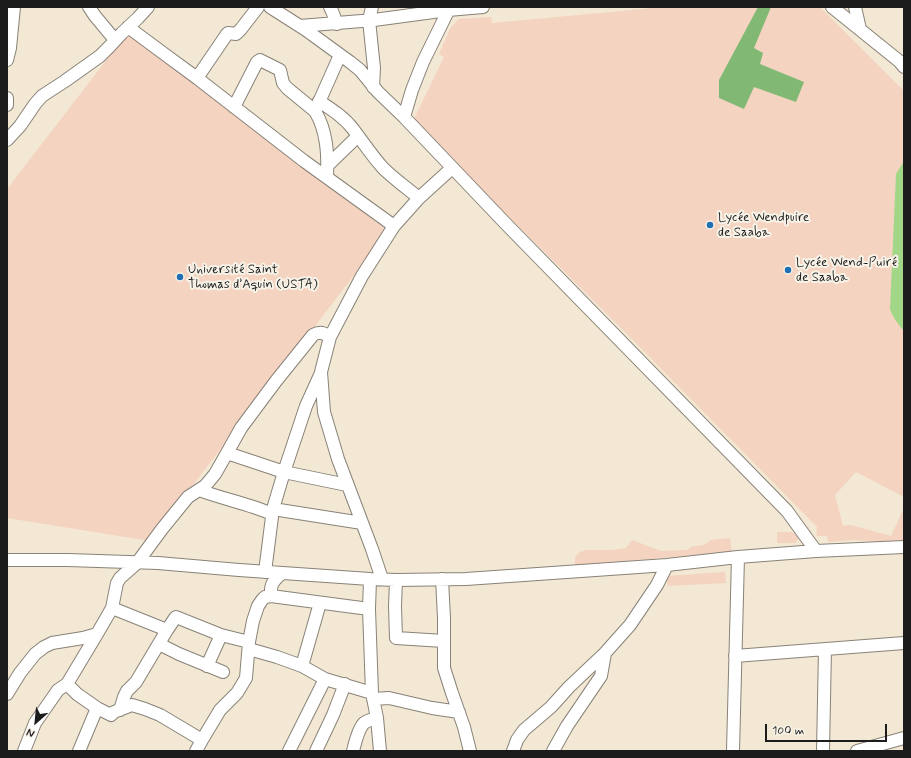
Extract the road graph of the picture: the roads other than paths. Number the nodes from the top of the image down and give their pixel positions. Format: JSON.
{"nodes":[{"id":1,"x":14,"y":7,"type":"edge"},
{"id":2,"x":90,"y":7,"type":"edge"},
{"id":3,"x":148,"y":7,"type":"edge"},
{"id":4,"x":258,"y":7,"type":"edge"},
{"id":5,"x":270,"y":7,"type":"edge"},
{"id":6,"x":330,"y":7,"type":"edge"},
{"id":7,"x":372,"y":7,"type":"edge"},
{"id":8,"x":483,"y":7,"type":"edge"},
{"id":9,"x":832,"y":7,"type":"edge"},
{"id":10,"x":855,"y":7,"type":"edge"},
{"id":11,"x":449,"y":8,"type":"edge"},
{"id":12,"x":369,"y":20,"type":"junction"},
{"id":13,"x":337,"y":24,"type":"junction"},
{"id":14,"x":300,"y":26,"type":"junction"},
{"id":15,"x":128,"y":27,"type":"junction"},
{"id":16,"x":860,"y":29,"type":"junction"},
{"id":17,"x":9,"y":34,"type":"edge"},
{"id":18,"x":115,"y":40,"type":"junction"},
{"id":19,"x":340,"y":55,"type":"junction"},
{"id":20,"x":7,"y":60,"type":"edge"},
{"id":21,"x":904,"y":67,"type":"edge"},
{"id":22,"x":197,"y":78,"type":"junction"},
{"id":23,"x":373,"y":87,"type":"junction"},
{"id":24,"x":7,"y":98,"type":"edge"},
{"id":25,"x":7,"y":105,"type":"edge"},
{"id":26,"x":317,"y":106,"type":"junction"},
{"id":27,"x":234,"y":107,"type":"junction"},
{"id":28,"x":404,"y":117,"type":"junction"},
{"id":29,"x":358,"y":136,"type":"junction"},
{"id":30,"x":7,"y":140,"type":"edge"},
{"id":31,"x":452,"y":168,"type":"junction"},
{"id":32,"x":327,"y":171,"type":"junction"},
{"id":33,"x":419,"y":198,"type":"junction"},
{"id":34,"x":394,"y":226,"type":"junction"},
{"id":35,"x":330,"y":337,"type":"junction"},
{"id":36,"x":321,"y":372,"type":"junction"},
{"id":37,"x":226,"y":453,"type":"junction"},
{"id":38,"x":284,"y":472,"type":"junction"},
{"id":39,"x":347,"y":485,"type":"junction"},
{"id":40,"x":199,"y":490,"type":"junction"},
{"id":41,"x":273,"y":511,"type":"junction"},
{"id":42,"x":362,"y":522,"type":"junction"},
{"id":43,"x":904,"y":547,"type":"edge"},
{"id":44,"x":816,"y":551,"type":"junction"},
{"id":45,"x":738,"y":557,"type":"junction"},
{"id":46,"x":7,"y":560,"type":"edge"},
{"id":47,"x":137,"y":562,"type":"junction"},
{"id":48,"x":667,"y":566,"type":"junction"},
{"id":49,"x":265,"y":572,"type":"junction"},
{"id":50,"x":282,"y":573,"type":"junction"},
{"id":51,"x":376,"y":579,"type":"junction"},
{"id":52,"x":442,"y":579,"type":"junction"},
{"id":53,"x":396,"y":580,"type":"junction"},
{"id":54,"x":271,"y":596,"type":"junction"},
{"id":55,"x":320,"y":603,"type":"junction"},
{"id":56,"x":112,"y":608,"type":"junction"},
{"id":57,"x":369,"y":609,"type":"junction"},
{"id":58,"x":167,"y":630,"type":"junction"},
{"id":59,"x":97,"y":634,"type":"junction"},
{"id":60,"x":221,"y":635,"type":"junction"},
{"id":61,"x":444,"y":641,"type":"junction"},
{"id":62,"x":904,"y":643,"type":"edge"},
{"id":63,"x":159,"y":644,"type":"junction"},
{"id":64,"x":249,"y":646,"type":"junction"},
{"id":65,"x":825,"y":649,"type":"junction"},
{"id":66,"x":605,"y":653,"type":"junction"},
{"id":67,"x":735,"y":656,"type":"junction"},
{"id":68,"x":207,"y":666,"type":"junction"},
{"id":69,"x":302,"y":666,"type":"junction"},
{"id":70,"x":223,"y":672,"type":"dead end"},
{"id":71,"x":325,"y":679,"type":"junction"},
{"id":72,"x":67,"y":684,"type":"junction"},
{"id":73,"x":345,"y":684,"type":"junction"},
{"id":74,"x":7,"y":694,"type":"edge"},
{"id":75,"x":372,"y":696,"type":"junction"},
{"id":76,"x":97,"y":708,"type":"junction"},
{"id":77,"x":120,"y":710,"type":"junction"},
{"id":78,"x":459,"y":712,"type":"junction"},
{"id":79,"x":377,"y":718,"type":"junction"},
{"id":80,"x":904,"y":738,"type":"edge"},
{"id":81,"x":202,"y":740,"type":"junction"},
{"id":82,"x":24,"y":751,"type":"edge"},
{"id":83,"x":79,"y":751,"type":"edge"},
{"id":84,"x":196,"y":751,"type":"edge"},
{"id":85,"x":289,"y":751,"type":"edge"},
{"id":86,"x":316,"y":751,"type":"edge"},
{"id":87,"x":353,"y":751,"type":"edge"},
{"id":88,"x":380,"y":751,"type":"edge"},
{"id":89,"x":470,"y":751,"type":"edge"},
{"id":90,"x":513,"y":751,"type":"edge"},
{"id":91,"x":553,"y":751,"type":"edge"},
{"id":92,"x":733,"y":751,"type":"edge"},
{"id":93,"x":823,"y":751,"type":"edge"},
{"id":94,"x":857,"y":751,"type":"edge"}],
"edges":[{"from":1,"to":17,"type":"street"},
{"from":2,"to":18,"type":"street"},
{"from":3,"to":15,"type":"street"},
{"from":4,"to":22,"type":"street"},
{"from":5,"to":14,"type":"street"},
{"from":6,"to":13,"type":"street"},
{"from":7,"to":12,"type":"street"},
{"from":8,"to":11,"type":"street"},
{"from":9,"to":16,"type":"street"},
{"from":10,"to":16,"type":"street"},
{"from":11,"to":12,"type":"street"},
{"from":11,"to":28,"type":"street"},
{"from":12,"to":13,"type":"street"},
{"from":12,"to":23,"type":"street"},
{"from":13,"to":14,"type":"street"},
{"from":14,"to":19,"type":"street"},
{"from":15,"to":18,"type":"street"},
{"from":15,"to":22,"type":"street"},
{"from":16,"to":21,"type":"street"},
{"from":17,"to":20,"type":"street"},
{"from":18,"to":30,"type":"street"},
{"from":19,"to":23,"type":"street"},
{"from":19,"to":26,"type":"street"},
{"from":22,"to":27,"type":"street"},
{"from":23,"to":28,"type":"street"},
{"from":24,"to":25,"type":"street"},
{"from":26,"to":27,"type":"street"},
{"from":26,"to":29,"type":"street"},
{"from":26,"to":32,"type":"street"},
{"from":27,"to":32,"type":"street"},
{"from":28,"to":31,"type":"street"},
{"from":29,"to":32,"type":"street"},
{"from":29,"to":33,"type":"street"},
{"from":31,"to":33,"type":"street"},
{"from":31,"to":44,"type":"street"},
{"from":32,"to":34,"type":"street"},
{"from":33,"to":34,"type":"street"},
{"from":34,"to":35,"type":"street"},
{"from":35,"to":36,"type":"street"},
{"from":35,"to":37,"type":"street"},
{"from":36,"to":38,"type":"street"},
{"from":36,"to":39,"type":"street"},
{"from":37,"to":38,"type":"street"},
{"from":37,"to":40,"type":"street"},
{"from":38,"to":39,"type":"street"},
{"from":38,"to":41,"type":"street"},
{"from":39,"to":42,"type":"street"},
{"from":40,"to":41,"type":"street"},
{"from":40,"to":47,"type":"street"},
{"from":41,"to":42,"type":"street"},
{"from":41,"to":49,"type":"street"},
{"from":42,"to":51,"type":"street"},
{"from":43,"to":44,"type":"street"},
{"from":44,"to":45,"type":"street"},
{"from":45,"to":48,"type":"street"},
{"from":45,"to":67,"type":"street"},
{"from":46,"to":47,"type":"street"},
{"from":47,"to":49,"type":"street"},
{"from":47,"to":56,"type":"street"},
{"from":48,"to":52,"type":"street"},
{"from":48,"to":66,"type":"street"},
{"from":49,"to":50,"type":"street"},
{"from":50,"to":51,"type":"street"},
{"from":50,"to":54,"type":"street"},
{"from":51,"to":53,"type":"street"},
{"from":51,"to":57,"type":"street"},
{"from":52,"to":53,"type":"street"},
{"from":52,"to":61,"type":"street"},
{"from":53,"to":61,"type":"street"},
{"from":54,"to":55,"type":"street"},
{"from":54,"to":64,"type":"street"},
{"from":55,"to":57,"type":"street"},
{"from":55,"to":69,"type":"street"},
{"from":56,"to":58,"type":"street"},
{"from":56,"to":59,"type":"street"},
{"from":57,"to":75,"type":"street"},
{"from":58,"to":60,"type":"street"},
{"from":58,"to":63,"type":"street"},
{"from":59,"to":72,"type":"street"},
{"from":59,"to":74,"type":"street"},
{"from":60,"to":64,"type":"street"},
{"from":60,"to":68,"type":"street"},
{"from":61,"to":78,"type":"street"},
{"from":62,"to":65,"type":"street"},
{"from":63,"to":68,"type":"street"},
{"from":63,"to":77,"type":"street"},
{"from":64,"to":69,"type":"street"},
{"from":64,"to":81,"type":"street"},
{"from":65,"to":67,"type":"street"},
{"from":65,"to":93,"type":"street"},
{"from":66,"to":90,"type":"street"},
{"from":66,"to":91,"type":"street"},
{"from":67,"to":92,"type":"street"},
{"from":68,"to":70,"type":"street"},
{"from":69,"to":71,"type":"street"},
{"from":71,"to":73,"type":"street"},
{"from":71,"to":85,"type":"street"},
{"from":72,"to":76,"type":"street"},
{"from":72,"to":82,"type":"street"},
{"from":73,"to":75,"type":"street"},
{"from":73,"to":86,"type":"street"},
{"from":75,"to":78,"type":"street"},
{"from":75,"to":79,"type":"street"},
{"from":76,"to":77,"type":"street"},
{"from":76,"to":83,"type":"street"},
{"from":77,"to":81,"type":"street"},
{"from":78,"to":89,"type":"street"},
{"from":79,"to":87,"type":"street"},
{"from":79,"to":88,"type":"street"},
{"from":80,"to":94,"type":"street"},
{"from":81,"to":84,"type":"street"}]}
